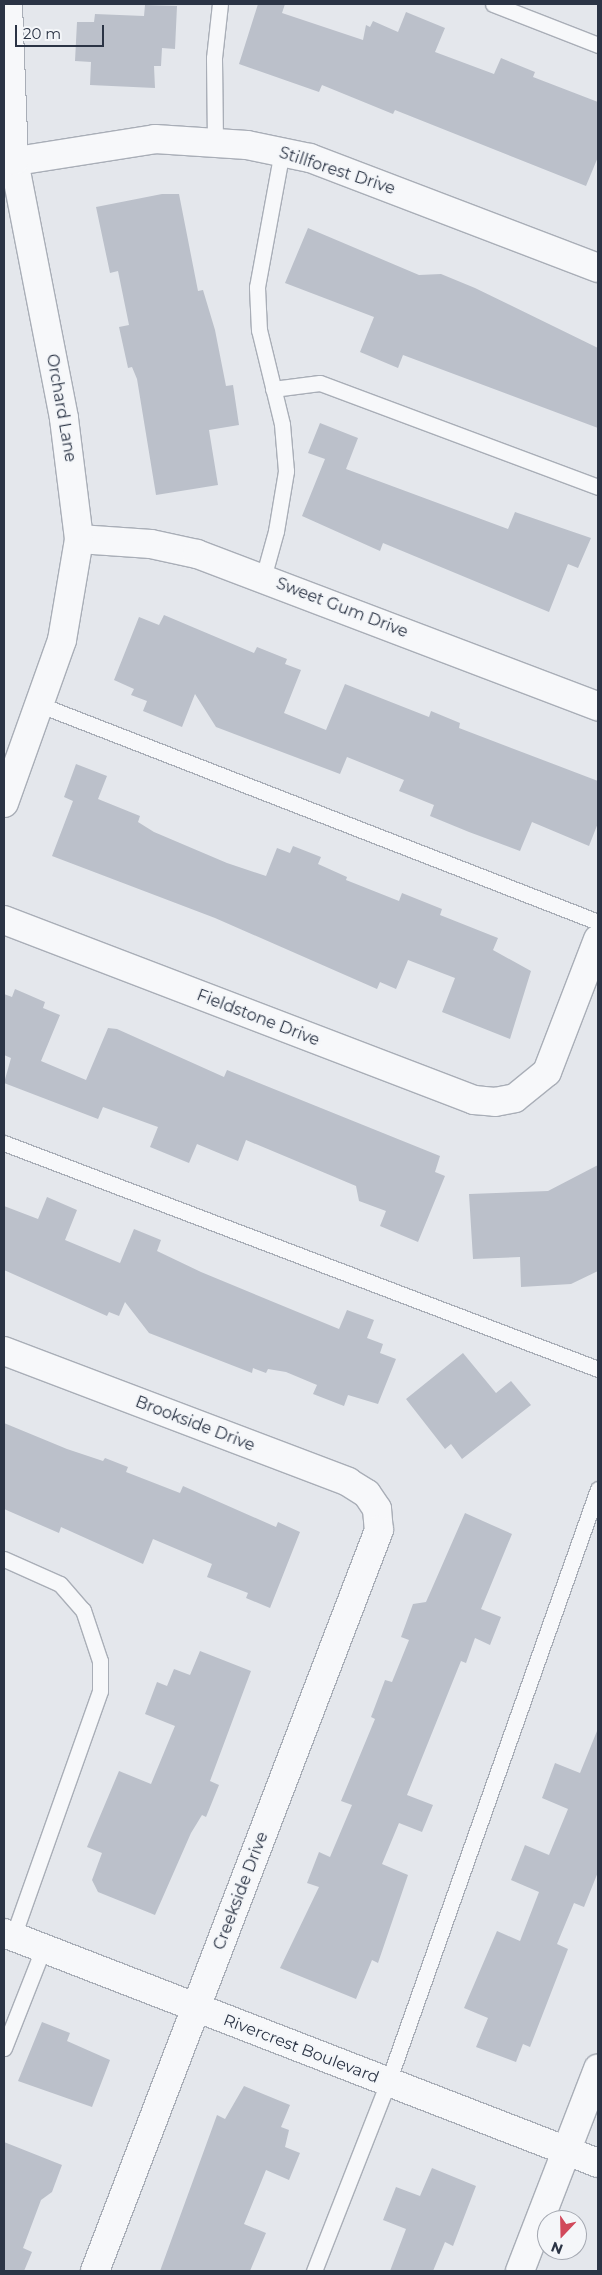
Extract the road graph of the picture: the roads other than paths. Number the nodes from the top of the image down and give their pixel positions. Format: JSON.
{"nodes":[{"id":1,"x":8,"y":4,"type":"edge"},
{"id":2,"x":220,"y":4,"type":"edge"},
{"id":3,"x":494,"y":4,"type":"edge"},
{"id":4,"x":598,"y":45,"type":"edge"},
{"id":5,"x":215,"y":141,"type":"junction"},
{"id":6,"x":282,"y":151,"type":"junction"},
{"id":7,"x":9,"y":162,"type":"edge"},
{"id":8,"x":598,"y":268,"type":"edge"},
{"id":9,"x":273,"y":388,"type":"junction"},
{"id":10,"x":598,"y":487,"type":"edge"},
{"id":11,"x":79,"y":539,"type":"junction"},
{"id":12,"x":262,"y":578,"type":"junction"},
{"id":13,"x":38,"y":704,"type":"junction"},
{"id":14,"x":598,"y":706,"type":"edge"},
{"id":15,"x":4,"y":803,"type":"edge"},
{"id":16,"x":4,"y":920,"type":"edge"},
{"id":17,"x":598,"y":922,"type":"edge"},
{"id":18,"x":598,"y":939,"type":"edge"},
{"id":19,"x":4,"y":1143,"type":"edge"},
{"id":20,"x":4,"y":1351,"type":"edge"},
{"id":21,"x":598,"y":1368,"type":"edge"},
{"id":22,"x":598,"y":1489,"type":"edge"},
{"id":23,"x":377,"y":1509,"type":"joint"},
{"id":24,"x":4,"y":1559,"type":"edge"},
{"id":25,"x":8,"y":1935,"type":"edge"},
{"id":26,"x":43,"y":1949,"type":"junction"},
{"id":27,"x":196,"y":2008,"type":"junction"},
{"id":28,"x":4,"y":2048,"type":"edge"},
{"id":29,"x":598,"y":2069,"type":"edge"},
{"id":30,"x":388,"y":2082,"type":"junction"},
{"id":31,"x":566,"y":2152,"type":"junction"},
{"id":32,"x":598,"y":2163,"type":"edge"},
{"id":33,"x":95,"y":2271,"type":"edge"},
{"id":34,"x":314,"y":2271,"type":"edge"},
{"id":35,"x":520,"y":2271,"type":"edge"}],
"edges":[{"from":1,"to":7,"type":"street","name":"Orchard Lane"},
{"from":2,"to":5,"type":"lane"},
{"from":3,"to":4,"type":"lane"},
{"from":5,"to":6,"type":"street","name":"Stillforest Drive"},
{"from":5,"to":7,"type":"street","name":"Stillforest Drive"},
{"from":6,"to":8,"type":"street","name":"Stillforest Drive"},
{"from":6,"to":9,"type":"lane"},
{"from":7,"to":11,"type":"street","name":"Orchard Lane"},
{"from":9,"to":10,"type":"lane"},
{"from":9,"to":12,"type":"lane"},
{"from":11,"to":12,"type":"street","name":"Sweet Gum Drive"},
{"from":11,"to":13,"type":"street","name":"Orchard Lane"},
{"from":12,"to":14,"type":"street","name":"Sweet Gum Drive"},
{"from":13,"to":15,"type":"street","name":"Orchard Lane"},
{"from":13,"to":17,"type":"lane"},
{"from":16,"to":18,"type":"street","name":"Fieldstone Drive"},
{"from":19,"to":21,"type":"lane"},
{"from":20,"to":23,"type":"street","name":"Brookside Drive"},
{"from":22,"to":30,"type":"lane"},
{"from":23,"to":27,"type":"street","name":"Creekside Drive"},
{"from":24,"to":25,"type":"lane"},
{"from":25,"to":26,"type":"street","name":"Rivercrest Boulevard"},
{"from":26,"to":27,"type":"street","name":"Rivercrest Boulevard"},
{"from":26,"to":28,"type":"lane"},
{"from":27,"to":30,"type":"street","name":"Rivercrest Boulevard"},
{"from":27,"to":33,"type":"street","name":"Creekside Drive"},
{"from":29,"to":31,"type":"street"},
{"from":30,"to":31,"type":"street","name":"Rivercrest Boulevard"},
{"from":30,"to":34,"type":"lane"},
{"from":31,"to":32,"type":"street","name":"Rivercrest Boulevard"},
{"from":31,"to":35,"type":"street"}]}
